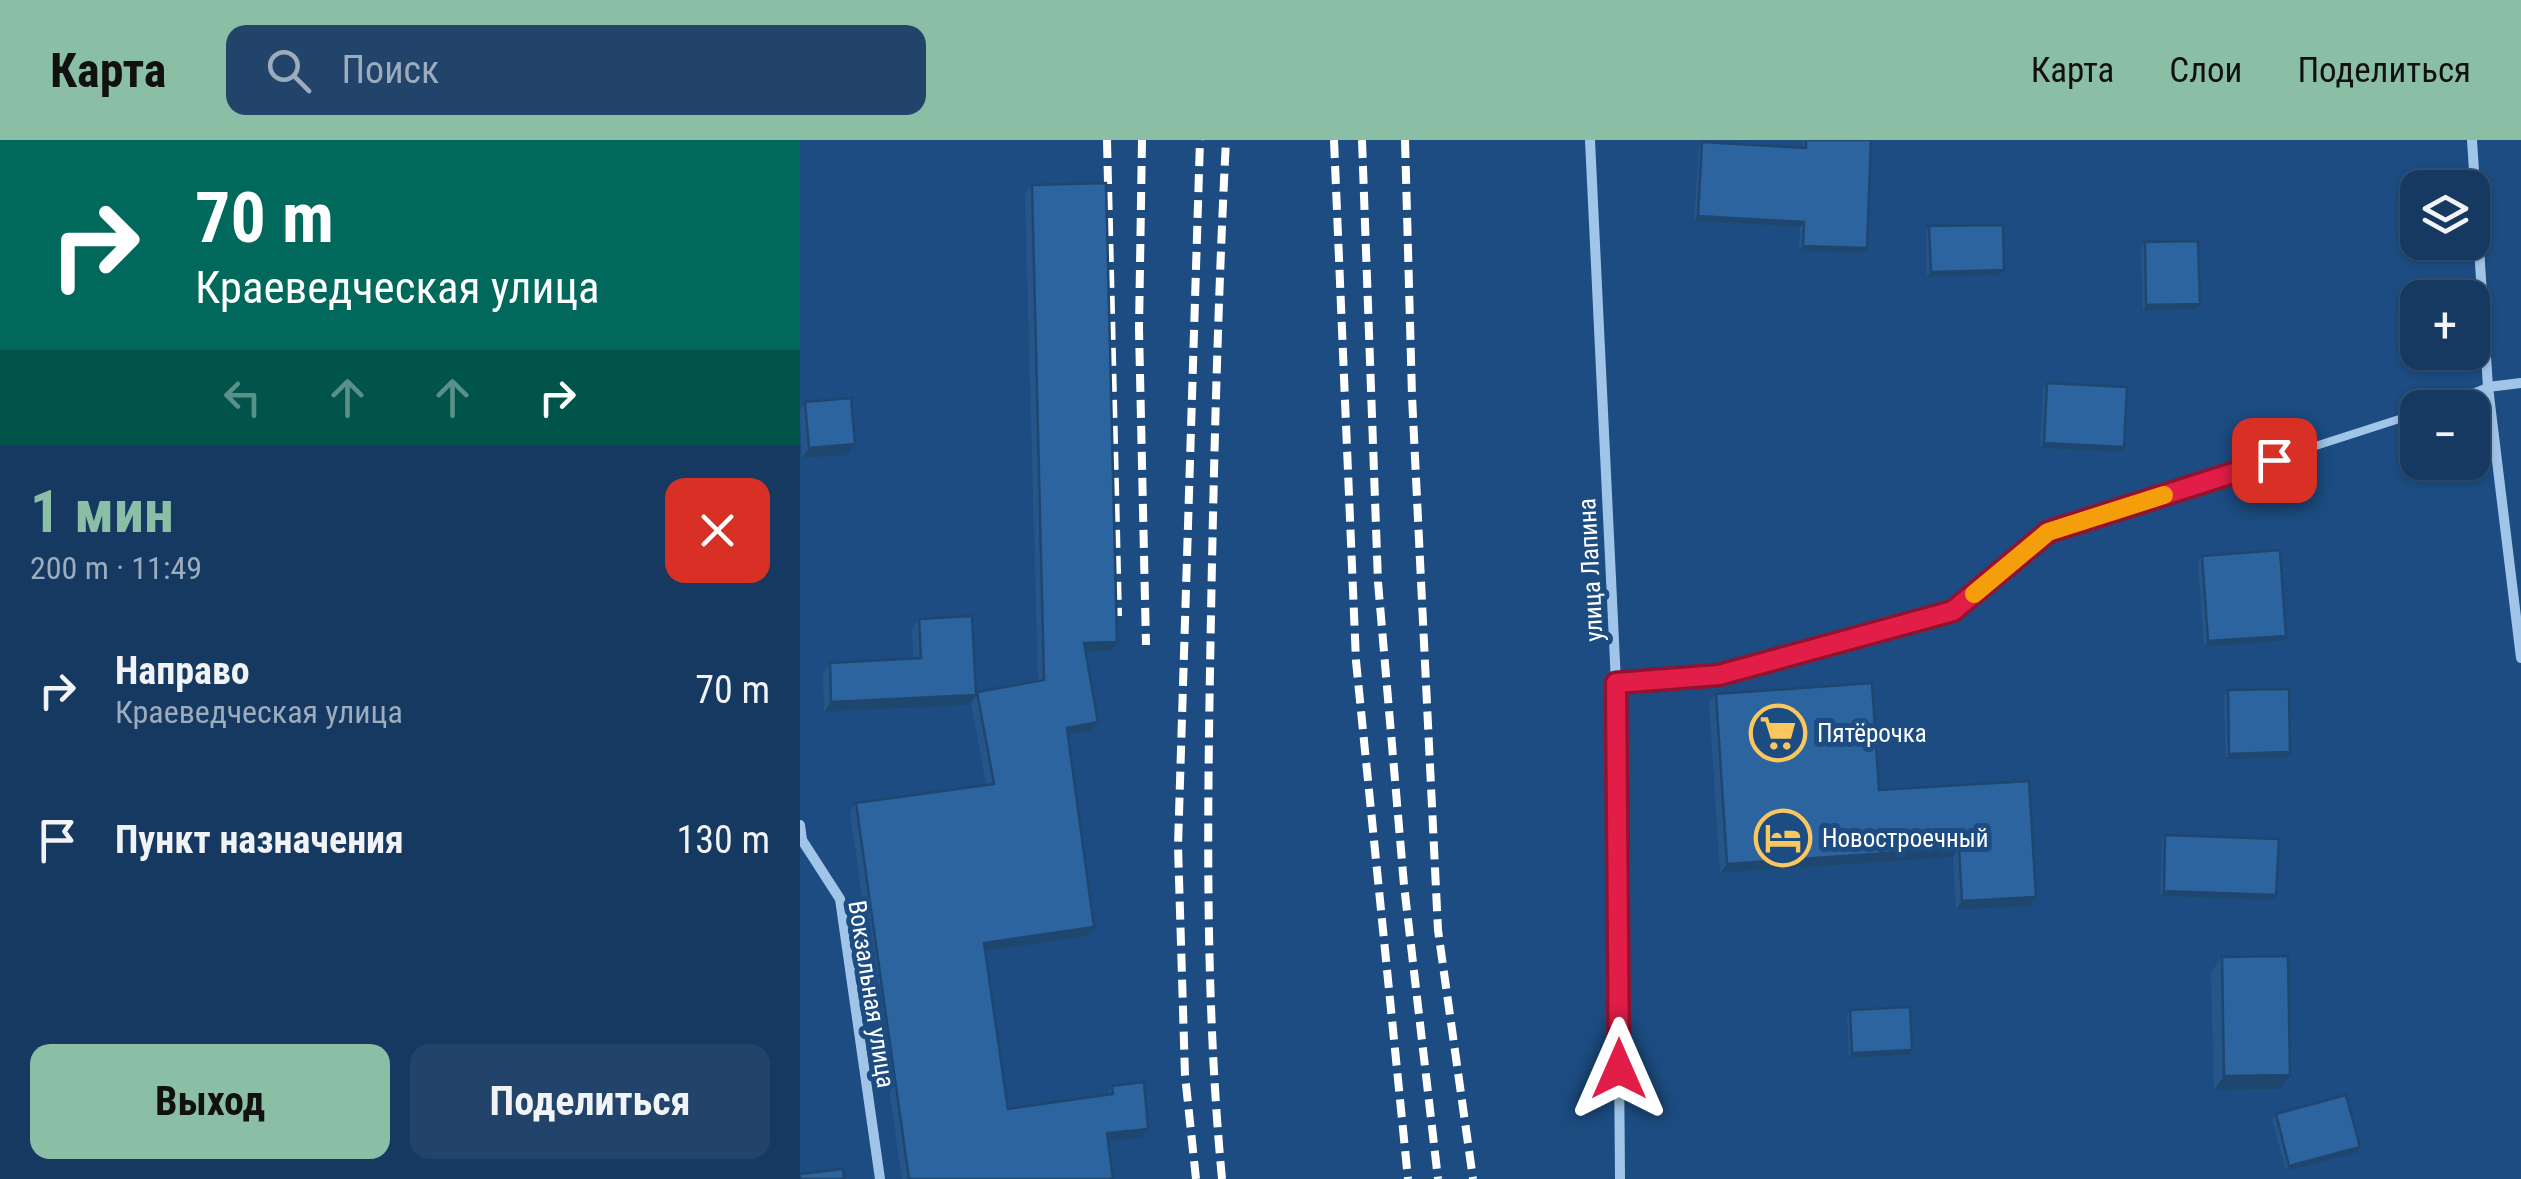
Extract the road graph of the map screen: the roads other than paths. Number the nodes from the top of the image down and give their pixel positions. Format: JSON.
{"nodes":[{"id":1,"x":1590,"y":140,"type":"edge"},
{"id":2,"x":2472,"y":140,"type":"edge"},
{"id":3,"x":2521,"y":383,"type":"edge"},
{"id":4,"x":2488,"y":387,"type":"junction"},
{"id":5,"x":2480,"y":390,"type":"edge"},
{"id":6,"x":2400,"y":419,"type":"edge"},
{"id":7,"x":2521,"y":658,"type":"edge"},
{"id":8,"x":1616,"y":683,"type":"junction"},
{"id":9,"x":800,"y":825,"type":"edge"},
{"id":10,"x":880,"y":1179,"type":"edge"},
{"id":11,"x":1620,"y":1179,"type":"edge"}],
"edges":[{"from":1,"to":8,"type":"street","name":"улица Лапина"},
{"from":2,"to":4,"type":"street"},
{"from":3,"to":4,"type":"street"},
{"from":4,"to":5,"type":"lane"},
{"from":4,"to":7,"type":"street"},
{"from":6,"to":8,"type":"lane"},
{"from":8,"to":11,"type":"street","name":"улица Лапина"},
{"from":9,"to":10,"type":"street","name":"Вокзальная улица"}]}
